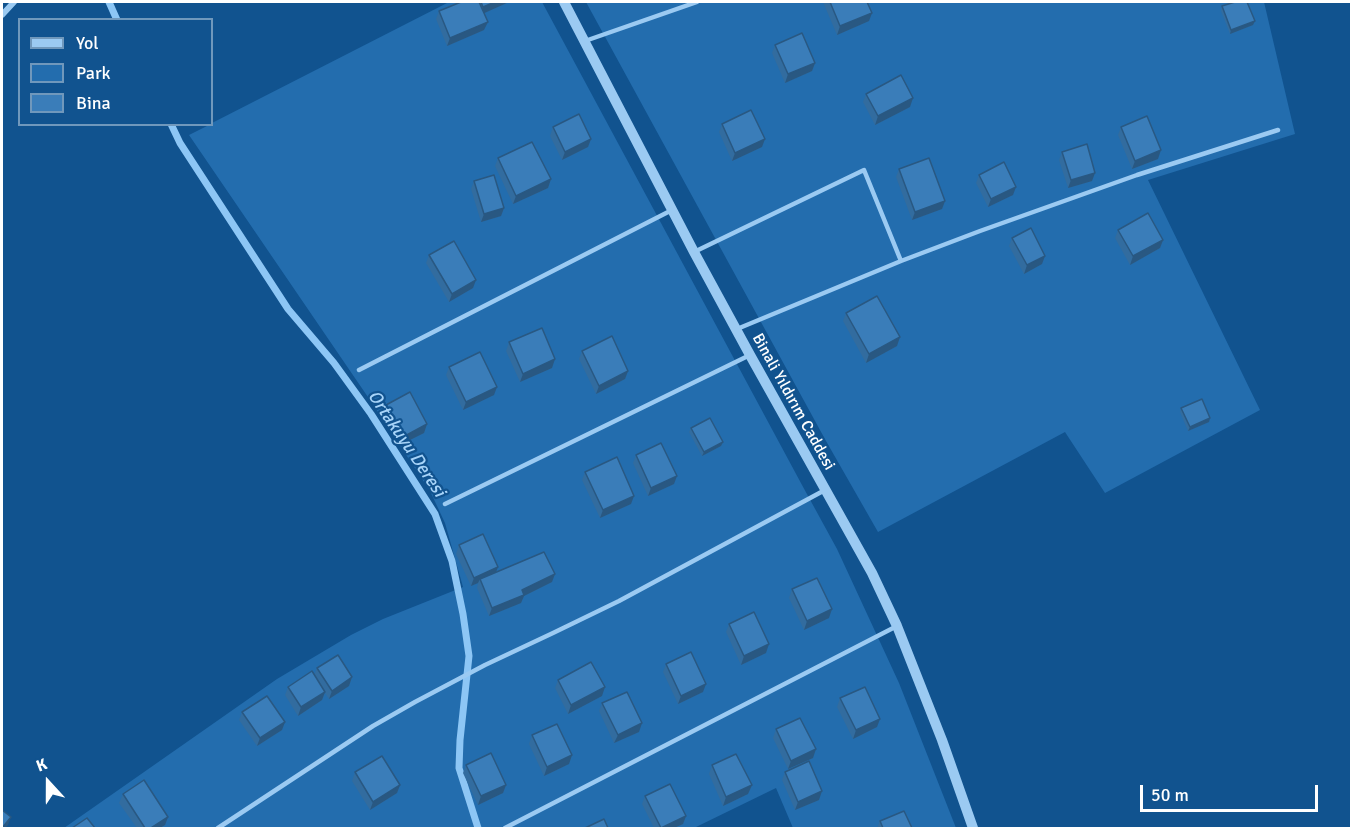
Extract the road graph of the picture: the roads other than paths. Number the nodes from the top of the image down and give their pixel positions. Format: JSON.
{"nodes":[{"id":1,"x":14,"y":2,"type":"edge"},
{"id":2,"x":564,"y":2,"type":"edge"},
{"id":3,"x":697,"y":2,"type":"edge"},
{"id":4,"x":2,"y":3,"type":"edge"},
{"id":5,"x":7,"y":9,"type":"junction"},
{"id":6,"x":2,"y":15,"type":"edge"},
{"id":7,"x":585,"y":41,"type":"junction"},
{"id":8,"x":1278,"y":130,"type":"dead end"},
{"id":9,"x":672,"y":210,"type":"junction"},
{"id":10,"x":694,"y":252,"type":"junction"},
{"id":11,"x":901,"y":261,"type":"junction"},
{"id":12,"x":736,"y":329,"type":"junction"},
{"id":13,"x":750,"y":355,"type":"junction"},
{"id":14,"x":359,"y":370,"type":"dead end"},
{"id":15,"x":825,"y":490,"type":"junction"},
{"id":16,"x":445,"y":504,"type":"dead end"},
{"id":17,"x":897,"y":626,"type":"junction"},
{"id":18,"x":218,"y":828,"type":"edge"},
{"id":19,"x":505,"y":828,"type":"edge"},
{"id":20,"x":973,"y":828,"type":"edge"}],
"edges":[{"from":1,"to":5,"type":"street"},
{"from":2,"to":7,"type":"street","name":"Binali Yıldırım Caddesi"},
{"from":3,"to":7,"type":"lane"},
{"from":4,"to":5,"type":"street"},
{"from":5,"to":6,"type":"street"},
{"from":7,"to":9,"type":"street","name":"Binali Yıldırım Caddesi"},
{"from":8,"to":11,"type":"lane"},
{"from":9,"to":10,"type":"street","name":"Binali Yıldırım Caddesi"},
{"from":9,"to":14,"type":"lane"},
{"from":10,"to":11,"type":"lane"},
{"from":10,"to":12,"type":"street","name":"Binali Yıldırım Caddesi"},
{"from":11,"to":12,"type":"lane"},
{"from":12,"to":13,"type":"street","name":"Binali Yıldırım Caddesi"},
{"from":13,"to":15,"type":"street","name":"Binali Yıldırım Caddesi"},
{"from":13,"to":16,"type":"lane"},
{"from":15,"to":17,"type":"street","name":"Binali Yıldırım Caddesi"},
{"from":15,"to":18,"type":"lane"},
{"from":17,"to":19,"type":"lane"},
{"from":17,"to":20,"type":"street","name":"Binali Yıldırım Caddesi"}]}
